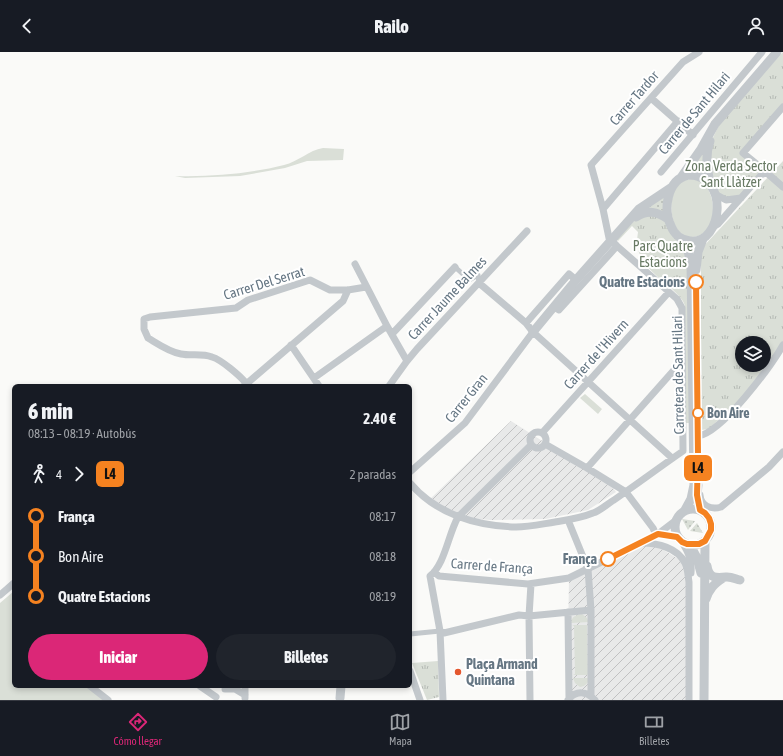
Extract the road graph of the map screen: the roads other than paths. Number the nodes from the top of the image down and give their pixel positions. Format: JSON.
{"nodes":[{"id":1,"x":700,"y":52,"type":"edge"},
{"id":2,"x":762,"y":52,"type":"edge"},
{"id":3,"x":772,"y":54,"type":"edge"},
{"id":4,"x":651,"y":98,"type":"junction"},
{"id":5,"x":783,"y":107,"type":"edge"},
{"id":6,"x":678,"y":121,"type":"junction"},
{"id":7,"x":715,"y":124,"type":"junction"},
{"id":8,"x":693,"y":135,"type":"junction"},
{"id":9,"x":660,"y":172,"type":"dead end"},
{"id":10,"x":765,"y":173,"type":"junction"},
{"id":11,"x":682,"y":176,"type":"junction"},
{"id":12,"x":710,"y":183,"type":"junction"},
{"id":13,"x":672,"y":187,"type":"junction"},
{"id":14,"x":783,"y":187,"type":"edge"},
{"id":15,"x":715,"y":194,"type":"junction"},
{"id":16,"x":741,"y":198,"type":"junction"},
{"id":17,"x":603,"y":209,"type":"junction"},
{"id":18,"x":668,"y":219,"type":"junction"},
{"id":19,"x":628,"y":222,"type":"junction"},
{"id":20,"x":713,"y":228,"type":"junction"},
{"id":21,"x":527,"y":231,"type":"dead end"},
{"id":22,"x":703,"y":239,"type":"junction"},
{"id":23,"x":683,"y":240,"type":"junction"},
{"id":24,"x":614,"y":243,"type":"junction"},
{"id":25,"x":355,"y":264,"type":"dead end"},
{"id":26,"x":455,"y":267,"type":"joint"},
{"id":27,"x":576,"y":280,"type":"junction"},
{"id":28,"x":479,"y":283,"type":"junction"},
{"id":29,"x":366,"y":287,"type":"junction"},
{"id":30,"x":348,"y":290,"type":"junction"},
{"id":31,"x":669,"y":292,"type":"junction"},
{"id":32,"x":554,"y":307,"type":"junction"},
{"id":33,"x":526,"y":323,"type":"junction"},
{"id":34,"x":387,"y":326,"type":"junction"},
{"id":35,"x":533,"y":332,"type":"junction"},
{"id":36,"x":392,"y":334,"type":"junction"},
{"id":37,"x":291,"y":345,"type":"junction"},
{"id":38,"x":783,"y":345,"type":"edge"},
{"id":39,"x":407,"y":361,"type":"junction"},
{"id":40,"x":682,"y":361,"type":"junction"},
{"id":41,"x":314,"y":378,"type":"junction"},
{"id":42,"x":588,"y":382,"type":"junction"},
{"id":43,"x":244,"y":384,"type":"edge"},
{"id":44,"x":246,"y":384,"type":"edge"},
{"id":45,"x":318,"y":384,"type":"edge"},
{"id":46,"x":390,"y":384,"type":"edge"},
{"id":47,"x":629,"y":419,"type":"junction"},
{"id":48,"x":542,"y":433,"type":"junction"},
{"id":49,"x":698,"y":436,"type":"junction"},
{"id":50,"x":545,"y":444,"type":"junction"},
{"id":51,"x":532,"y":445,"type":"junction"},
{"id":52,"x":783,"y":452,"type":"edge"},
{"id":53,"x":672,"y":458,"type":"junction"},
{"id":54,"x":587,"y":468,"type":"junction"},
{"id":55,"x":412,"y":470,"type":"edge"},
{"id":56,"x":698,"y":479,"type":"junction"},
{"id":57,"x":412,"y":485,"type":"edge"},
{"id":58,"x":626,"y":492,"type":"junction"},
{"id":59,"x":685,"y":510,"type":"junction"},
{"id":60,"x":700,"y":510,"type":"junction"},
{"id":61,"x":458,"y":517,"type":"junction"},
{"id":62,"x":568,"y":520,"type":"junction"},
{"id":63,"x":675,"y":522,"type":"junction"},
{"id":64,"x":657,"y":534,"type":"junction"},
{"id":65,"x":683,"y":541,"type":"junction"},
{"id":66,"x":705,"y":541,"type":"junction"},
{"id":67,"x":641,"y":542,"type":"junction"},
{"id":68,"x":705,"y":557,"type":"junction"},
{"id":69,"x":588,"y":569,"type":"junction"},
{"id":70,"x":432,"y":574,"type":"junction"},
{"id":71,"x":723,"y":578,"type":"junction"},
{"id":72,"x":740,"y":580,"type":"dead end"},
{"id":73,"x":688,"y":582,"type":"junction"},
{"id":74,"x":531,"y":584,"type":"junction"},
{"id":75,"x":12,"y":585,"type":"edge"},
{"id":76,"x":0,"y":595,"type":"edge"},
{"id":77,"x":704,"y":606,"type":"junction"},
{"id":78,"x":591,"y":610,"type":"junction"},
{"id":79,"x":568,"y":612,"type":"junction"},
{"id":80,"x":529,"y":616,"type":"junction"},
{"id":81,"x":440,"y":631,"type":"junction"},
{"id":82,"x":412,"y":634,"type":"edge"},
{"id":83,"x":412,"y":677,"type":"edge"},
{"id":84,"x":93,"y":688,"type":"edge"},
{"id":85,"x":202,"y":688,"type":"edge"},
{"id":86,"x":225,"y":688,"type":"edge"},
{"id":87,"x":230,"y":688,"type":"edge"},
{"id":88,"x":244,"y":688,"type":"edge"},
{"id":89,"x":340,"y":688,"type":"edge"},
{"id":90,"x":245,"y":698,"type":"edge"},
{"id":91,"x":593,"y":698,"type":"edge"},
{"id":92,"x":215,"y":699,"type":"edge"},
{"id":93,"x":340,"y":699,"type":"edge"},
{"id":94,"x":568,"y":699,"type":"edge"},
{"id":95,"x":108,"y":700,"type":"edge"},
{"id":96,"x":420,"y":700,"type":"edge"},
{"id":97,"x":443,"y":700,"type":"edge"},
{"id":98,"x":530,"y":700,"type":"edge"},
{"id":99,"x":689,"y":700,"type":"edge"},
{"id":100,"x":704,"y":700,"type":"edge"}],
"edges":[{"from":1,"to":4,"type":"street","name":"Carrer Tardor"},
{"from":2,"to":8,"type":"street","name":"Carrer de Sant Hilari"},
{"from":3,"to":7,"type":"street"},
{"from":4,"to":6,"type":"street"},
{"from":4,"to":17,"type":"street","name":"Carrer Tardor"},
{"from":5,"to":10,"type":"street"},
{"from":6,"to":8,"type":"street"},
{"from":6,"to":17,"type":"street"},
{"from":7,"to":11,"type":"street"},
{"from":7,"to":12,"type":"street"},
{"from":8,"to":9,"type":"street","name":"Carrer de Sant Hilari"},
{"from":10,"to":14,"type":"street"},
{"from":10,"to":16,"type":"street"},
{"from":11,"to":12,"type":"street"},
{"from":11,"to":13,"type":"street"},
{"from":12,"to":15,"type":"street"},
{"from":13,"to":18,"type":"street"},
{"from":13,"to":19,"type":"street"},
{"from":15,"to":16,"type":"street"},
{"from":15,"to":20,"type":"street"},
{"from":16,"to":20,"type":"street"},
{"from":17,"to":24,"type":"street"},
{"from":18,"to":19,"type":"street"},
{"from":18,"to":23,"type":"street"},
{"from":19,"to":24,"type":"street"},
{"from":20,"to":22,"type":"street"},
{"from":21,"to":28,"type":"street","name":"Carrer Jaume Balmes"},
{"from":22,"to":23,"type":"street"},
{"from":22,"to":49,"type":"street","name":"Carretera de Sant Hilari"},
{"from":23,"to":59,"type":"street","name":"Carretera de Sant Hilari"},
{"from":24,"to":27,"type":"street"},
{"from":24,"to":31,"type":"street"},
{"from":24,"to":32,"type":"street"},
{"from":25,"to":29,"type":"street"},
{"from":26,"to":28,"type":"street"},
{"from":26,"to":36,"type":"street"},
{"from":27,"to":32,"type":"street"},
{"from":27,"to":33,"type":"street"},
{"from":28,"to":33,"type":"street"},
{"from":28,"to":39,"type":"street","name":"Carrer Jaume Balmes"},
{"from":29,"to":30,"type":"street","name":"Carrer Del Serrat"},
{"from":29,"to":34,"type":"street"},
{"from":30,"to":37,"type":"street"},
{"from":30,"to":43,"type":"street","name":"Carrer Del Serrat"},
{"from":31,"to":40,"type":"street"},
{"from":31,"to":42,"type":"street","name":"Carrer de l'Hivern"},
{"from":32,"to":35,"type":"street"},
{"from":33,"to":35,"type":"street"},
{"from":34,"to":36,"type":"street"},
{"from":34,"to":41,"type":"street"},
{"from":35,"to":42,"type":"street"},
{"from":35,"to":55,"type":"street","name":"Carrer Gran"},
{"from":36,"to":39,"type":"street"},
{"from":37,"to":41,"type":"street"},
{"from":37,"to":44,"type":"street"},
{"from":38,"to":49,"type":"street"},
{"from":39,"to":46,"type":"street","name":"Carrer Jaume Balmes"},
{"from":40,"to":47,"type":"street"},
{"from":40,"to":53,"type":"street"},
{"from":41,"to":45,"type":"street"},
{"from":42,"to":47,"type":"street"},
{"from":42,"to":48,"type":"street","name":"Carrer de l'Hivern"},
{"from":47,"to":53,"type":"street"},
{"from":47,"to":54,"type":"street"},
{"from":48,"to":50,"type":"street"},
{"from":48,"to":51,"type":"street"},
{"from":49,"to":56,"type":"street","name":"Carretera de Sant Hilari"},
{"from":50,"to":51,"type":"street"},
{"from":50,"to":54,"type":"street"},
{"from":51,"to":61,"type":"street"},
{"from":52,"to":56,"type":"street"},
{"from":53,"to":58,"type":"street"},
{"from":54,"to":58,"type":"street"},
{"from":56,"to":60,"type":"street","name":"Carretera de Sant Hilari"},
{"from":57,"to":61,"type":"street"},
{"from":58,"to":62,"type":"street"},
{"from":58,"to":64,"type":"street"},
{"from":59,"to":60,"type":"street"},
{"from":59,"to":63,"type":"street"},
{"from":60,"to":66,"type":"street"},
{"from":61,"to":62,"type":"street"},
{"from":61,"to":70,"type":"street"},
{"from":62,"to":69,"type":"street"},
{"from":63,"to":64,"type":"street","name":"Carrer de França"},
{"from":63,"to":65,"type":"street"},
{"from":64,"to":65,"type":"street"},
{"from":64,"to":67,"type":"street","name":"Carrer de França"},
{"from":65,"to":66,"type":"street"},
{"from":65,"to":73,"type":"street"},
{"from":65,"to":77,"type":"street"},
{"from":66,"to":68,"type":"street"},
{"from":67,"to":69,"type":"street","name":"Carrer de França"},
{"from":67,"to":73,"type":"street"},
{"from":68,"to":71,"type":"street"},
{"from":68,"to":77,"type":"street"},
{"from":69,"to":74,"type":"street","name":"Carrer de França"},
{"from":69,"to":78,"type":"street"},
{"from":70,"to":74,"type":"street","name":"Carrer de França"},
{"from":70,"to":81,"type":"street"},
{"from":71,"to":72,"type":"street"},
{"from":71,"to":77,"type":"street"},
{"from":73,"to":99,"type":"street"},
{"from":74,"to":80,"type":"street"},
{"from":75,"to":76,"type":"street"},
{"from":77,"to":100,"type":"street"},
{"from":78,"to":79,"type":"street"},
{"from":78,"to":91,"type":"street"},
{"from":79,"to":80,"type":"street"},
{"from":79,"to":94,"type":"street"},
{"from":80,"to":81,"type":"street"},
{"from":80,"to":98,"type":"street"},
{"from":81,"to":82,"type":"street"},
{"from":81,"to":97,"type":"street"},
{"from":83,"to":96,"type":"street"},
{"from":84,"to":95,"type":"street"},
{"from":85,"to":92,"type":"street"},
{"from":86,"to":92,"type":"street"},
{"from":87,"to":90,"type":"street"},
{"from":88,"to":90,"type":"street"},
{"from":89,"to":93,"type":"street"},
{"from":91,"to":94,"type":"street"}]}
